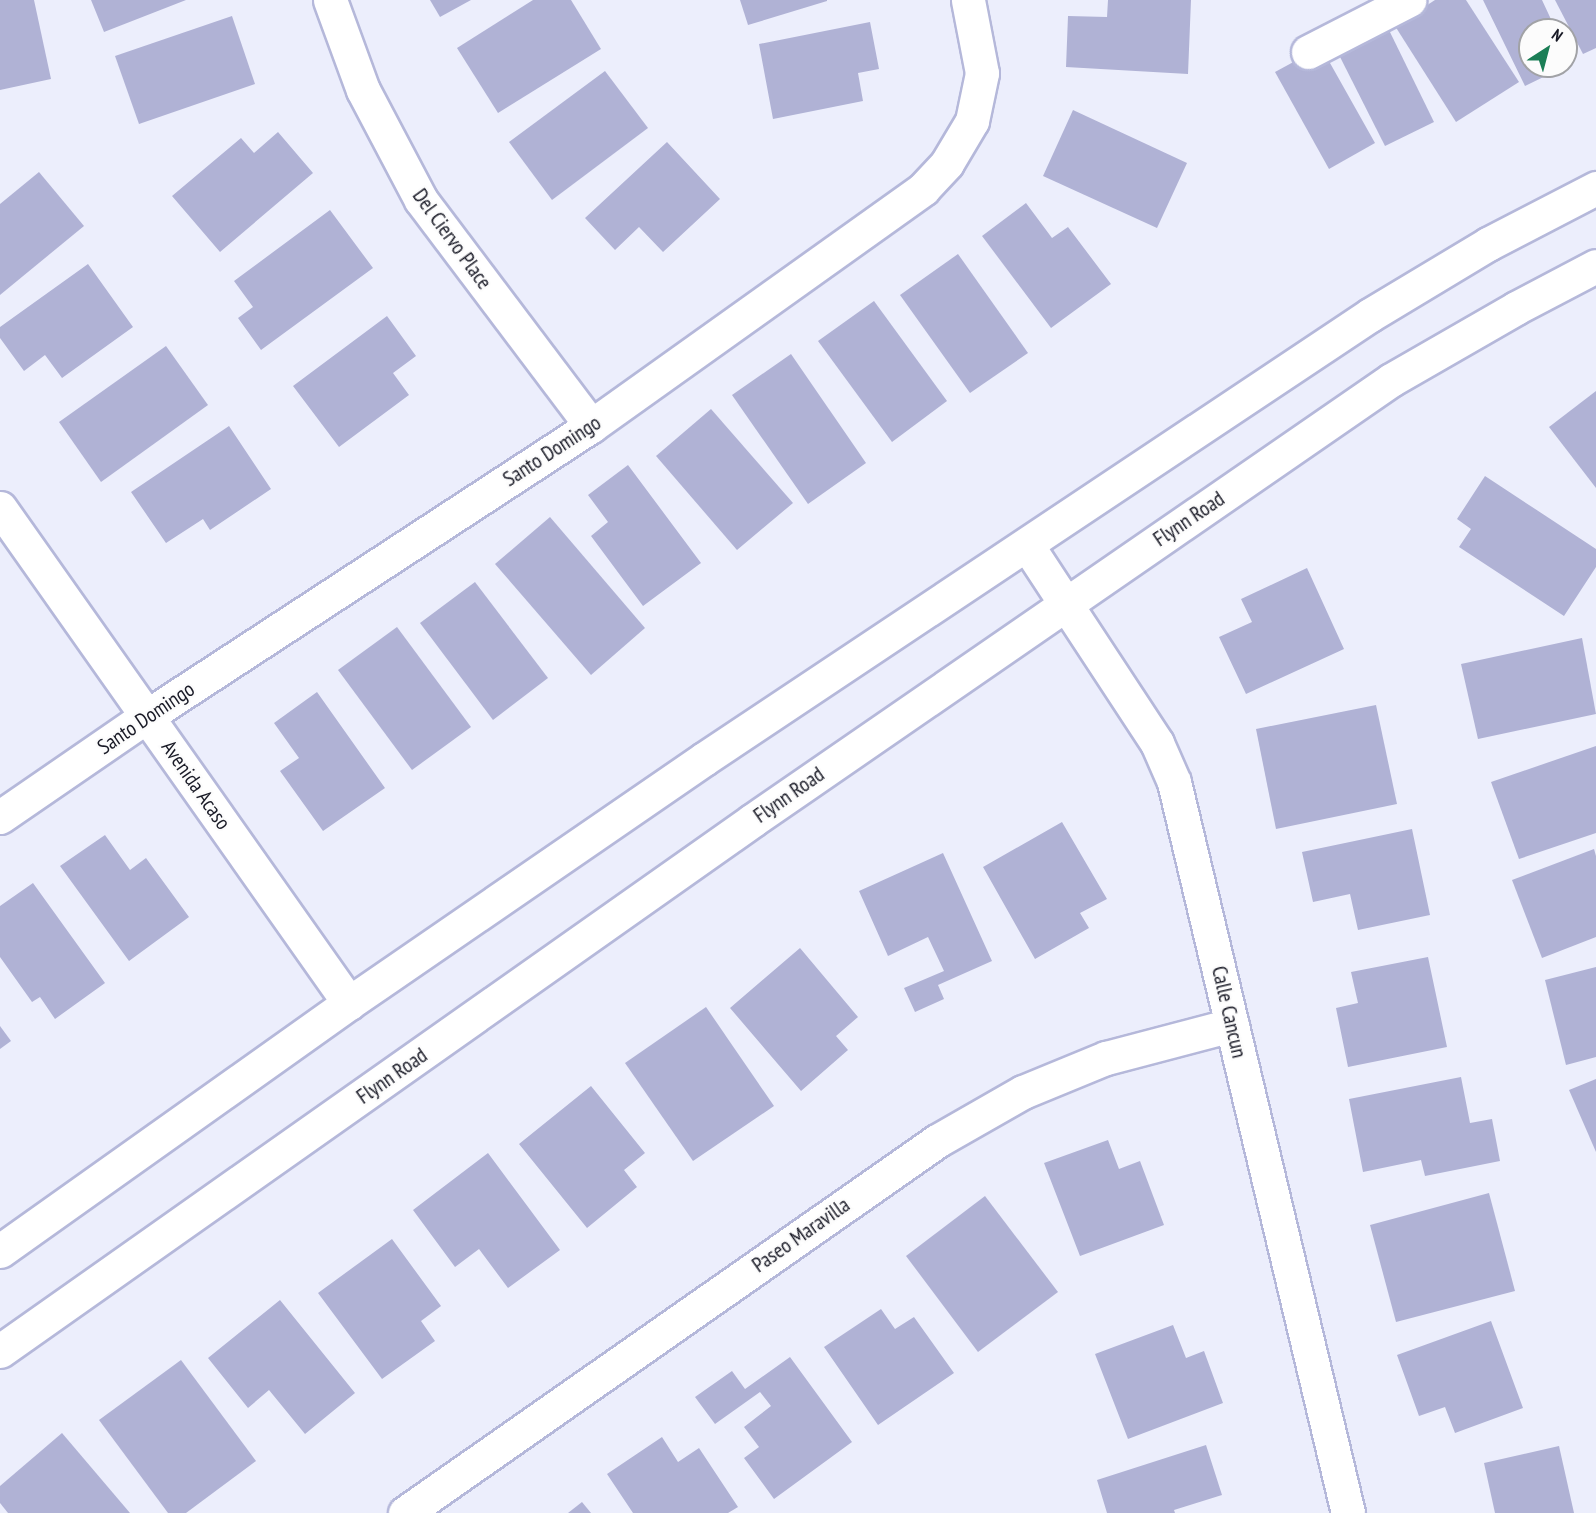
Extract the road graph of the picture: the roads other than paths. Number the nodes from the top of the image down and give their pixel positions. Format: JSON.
{"nodes":[{"id":1,"x":330,"y":0,"type":"edge"},
{"id":2,"x":968,"y":0,"type":"edge"},
{"id":3,"x":1409,"y":0,"type":"edge"},
{"id":4,"x":1308,"y":52,"type":"dead end"},
{"id":5,"x":1596,"y":188,"type":"edge"},
{"id":6,"x":1596,"y":266,"type":"edge"},
{"id":7,"x":591,"y":426,"type":"junction"},
{"id":8,"x":0,"y":508,"type":"edge"},
{"id":9,"x":1027,"y":545,"type":"junction"},
{"id":10,"x":1068,"y":603,"type":"junction"},
{"id":11,"x":147,"y":716,"type":"junction"},
{"id":12,"x":0,"y":817,"type":"edge"},
{"id":13,"x":349,"y":1003,"type":"junction"},
{"id":14,"x":1232,"y":1025,"type":"junction"},
{"id":15,"x":0,"y":1251,"type":"edge"},
{"id":16,"x":0,"y":1351,"type":"edge"},
{"id":17,"x":405,"y":1513,"type":"edge"},
{"id":18,"x":1348,"y":1513,"type":"edge"}],
"edges":[{"from":1,"to":7,"type":"street","name":"Del Ciervo Place"},
{"from":2,"to":7,"type":"street","name":"Santo Domingo"},
{"from":3,"to":4,"type":"street"},
{"from":5,"to":9,"type":"street"},
{"from":6,"to":10,"type":"street","name":"Flynn Road"},
{"from":7,"to":11,"type":"street","name":"Santo Domingo"},
{"from":8,"to":11,"type":"street","name":"Avenida Acaso"},
{"from":9,"to":10,"type":"street","name":"Calle Cancun"},
{"from":9,"to":13,"type":"street"},
{"from":10,"to":14,"type":"street","name":"Calle Cancun"},
{"from":10,"to":16,"type":"street","name":"Flynn Road"},
{"from":11,"to":12,"type":"street","name":"Santo Domingo"},
{"from":11,"to":13,"type":"street","name":"Avenida Acaso"},
{"from":13,"to":15,"type":"street"},
{"from":14,"to":17,"type":"street","name":"Paseo Maravilla"},
{"from":14,"to":18,"type":"street","name":"Calle Cancun"}]}
